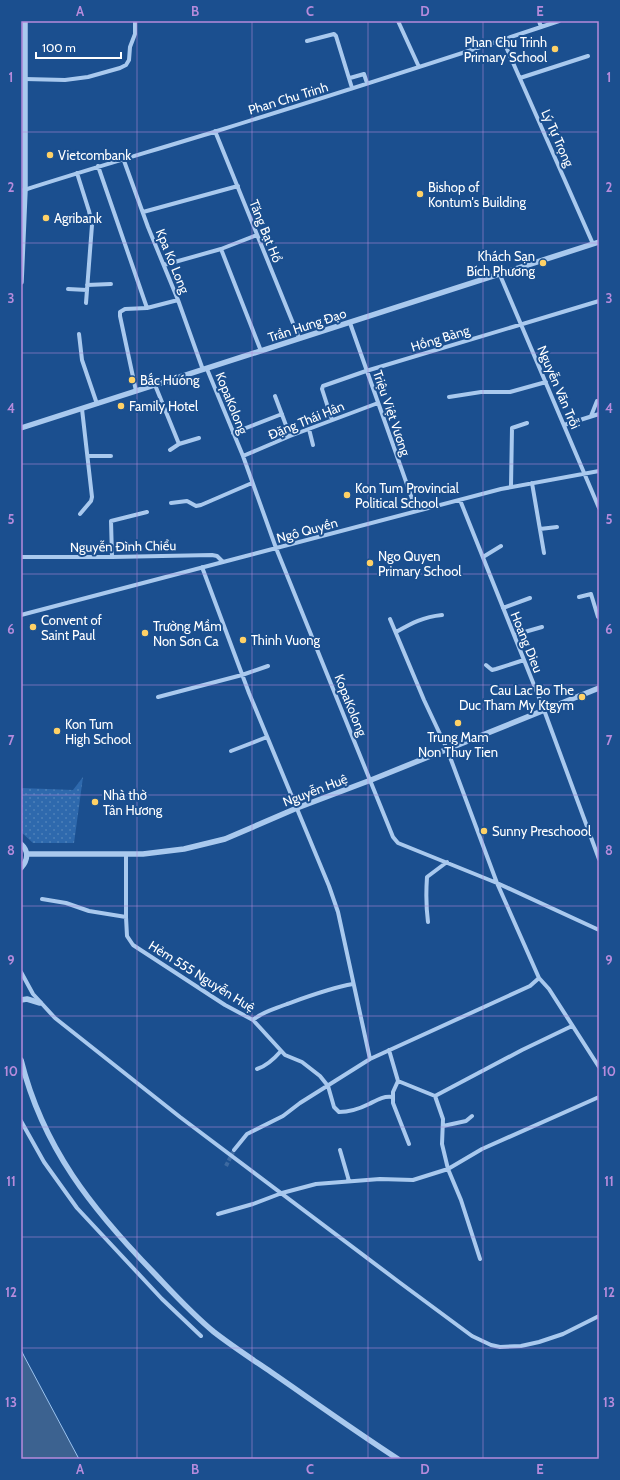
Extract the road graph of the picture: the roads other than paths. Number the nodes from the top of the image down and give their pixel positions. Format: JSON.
{"nodes":[{"id":1,"x":25,"y":21,"type":"edge"},
{"id":2,"x":136,"y":21,"type":"edge"},
{"id":3,"x":398,"y":21,"type":"edge"},
{"id":4,"x":539,"y":21,"type":"edge"},
{"id":5,"x":560,"y":21,"type":"edge"},
{"id":6,"x":541,"y":27,"type":"junction"},
{"id":7,"x":503,"y":40,"type":"junction"},
{"id":8,"x":308,"y":41,"type":"dead end"},
{"id":9,"x":588,"y":56,"type":"dead end"},
{"id":10,"x":418,"y":67,"type":"junction"},
{"id":11,"x":350,"y":78,"type":"junction"},
{"id":12,"x":520,"y":78,"type":"junction"},
{"id":13,"x":25,"y":79,"type":"junction"},
{"id":14,"x":367,"y":83,"type":"junction"},
{"id":15,"x":352,"y":88,"type":"junction"},
{"id":16,"x":215,"y":131,"type":"junction"},
{"id":17,"x":123,"y":158,"type":"junction"},
{"id":18,"x":98,"y":166,"type":"junction"},
{"id":19,"x":77,"y":173,"type":"junction"},
{"id":20,"x":238,"y":186,"type":"junction"},
{"id":21,"x":23,"y":191,"type":"edge"},
{"id":22,"x":143,"y":212,"type":"junction"},
{"id":23,"x":257,"y":235,"type":"junction"},
{"id":24,"x":596,"y":243,"type":"edge"},
{"id":25,"x":221,"y":249,"type":"junction"},
{"id":26,"x":164,"y":265,"type":"junction"},
{"id":27,"x":500,"y":275,"type":"junction"},
{"id":28,"x":21,"y":282,"type":"edge"},
{"id":29,"x":110,"y":284,"type":"dead end"},
{"id":30,"x":87,"y":287,"type":"junction"},
{"id":31,"x":68,"y":289,"type":"dead end"},
{"id":32,"x":178,"y":300,"type":"junction"},
{"id":33,"x":599,"y":301,"type":"edge"},
{"id":34,"x":86,"y":303,"type":"dead end"},
{"id":35,"x":147,"y":308,"type":"junction"},
{"id":36,"x":350,"y":322,"type":"junction"},
{"id":37,"x":521,"y":324,"type":"junction"},
{"id":38,"x":79,"y":334,"type":"dead end"},
{"id":39,"x":299,"y":338,"type":"junction"},
{"id":40,"x":261,"y":351,"type":"junction"},
{"id":41,"x":205,"y":370,"type":"junction"},
{"id":42,"x":366,"y":371,"type":"junction"},
{"id":43,"x":546,"y":382,"type":"junction"},
{"id":44,"x":155,"y":385,"type":"junction"},
{"id":45,"x":136,"y":391,"type":"junction"},
{"id":46,"x":275,"y":396,"type":"dead end"},
{"id":47,"x":449,"y":397,"type":"dead end"},
{"id":48,"x":597,"y":401,"type":"dead end"},
{"id":49,"x":378,"y":402,"type":"junction"},
{"id":50,"x":97,"y":404,"type":"junction"},
{"id":51,"x":82,"y":409,"type":"junction"},
{"id":52,"x":282,"y":414,"type":"junction"},
{"id":53,"x":599,"y":414,"type":"edge"},
{"id":54,"x":592,"y":416,"type":"junction"},
{"id":55,"x":332,"y":420,"type":"junction"},
{"id":56,"x":527,"y":423,"type":"dead end"},
{"id":57,"x":564,"y":424,"type":"junction"},
{"id":58,"x":21,"y":428,"type":"edge"},
{"id":59,"x":309,"y":429,"type":"junction"},
{"id":60,"x":233,"y":433,"type":"junction"},
{"id":61,"x":290,"y":436,"type":"junction"},
{"id":62,"x":199,"y":438,"type":"dead end"},
{"id":63,"x":179,"y":444,"type":"junction"},
{"id":64,"x":313,"y":445,"type":"dead end"},
{"id":65,"x":170,"y":450,"type":"dead end"},
{"id":66,"x":88,"y":456,"type":"junction"},
{"id":67,"x":111,"y":456,"type":"dead end"},
{"id":68,"x":243,"y":456,"type":"junction"},
{"id":69,"x":599,"y":471,"type":"edge"},
{"id":70,"x":585,"y":474,"type":"junction"},
{"id":71,"x":252,"y":483,"type":"junction"},
{"id":72,"x":532,"y":483,"type":"junction"},
{"id":73,"x":511,"y":486,"type":"junction"},
{"id":74,"x":460,"y":500,"type":"junction"},
{"id":75,"x":171,"y":503,"type":"dead end"},
{"id":76,"x":599,"y":508,"type":"edge"},
{"id":77,"x":416,"y":510,"type":"junction"},
{"id":78,"x":147,"y":512,"type":"dead end"},
{"id":79,"x":80,"y":514,"type":"dead end"},
{"id":80,"x":557,"y":527,"type":"dead end"},
{"id":81,"x":540,"y":529,"type":"junction"},
{"id":82,"x":501,"y":546,"type":"dead end"},
{"id":83,"x":276,"y":548,"type":"junction"},
{"id":84,"x":544,"y":553,"type":"dead end"},
{"id":85,"x":21,"y":557,"type":"edge"},
{"id":86,"x":112,"y":557,"type":"junction"},
{"id":87,"x":482,"y":557,"type":"junction"},
{"id":88,"x":223,"y":562,"type":"junction"},
{"id":89,"x":202,"y":567,"type":"junction"},
{"id":90,"x":579,"y":597,"type":"dead end"},
{"id":91,"x":530,"y":598,"type":"dead end"},
{"id":92,"x":599,"y":602,"type":"edge"},
{"id":93,"x":594,"y":603,"type":"junction"},
{"id":94,"x":503,"y":608,"type":"junction"},
{"id":95,"x":21,"y":615,"type":"edge"},
{"id":96,"x":442,"y":615,"type":"dead end"},
{"id":97,"x":598,"y":617,"type":"dead end"},
{"id":98,"x":390,"y":619,"type":"dead end"},
{"id":99,"x":542,"y":627,"type":"dead end"},
{"id":100,"x":396,"y":632,"type":"junction"},
{"id":101,"x":514,"y":635,"type":"junction"},
{"id":102,"x":524,"y":660,"type":"junction"},
{"id":103,"x":268,"y":666,"type":"dead end"},
{"id":104,"x":486,"y":666,"type":"dead end"},
{"id":105,"x":242,"y":675,"type":"junction"},
{"id":106,"x":599,"y":688,"type":"edge"},
{"id":107,"x":158,"y":697,"type":"dead end"},
{"id":108,"x":544,"y":710,"type":"junction"},
{"id":109,"x":268,"y":737,"type":"junction"},
{"id":110,"x":447,"y":749,"type":"junction"},
{"id":111,"x":231,"y":751,"type":"dead end"},
{"id":112,"x":370,"y":780,"type":"junction"},
{"id":113,"x":297,"y":808,"type":"junction"},
{"id":114,"x":21,"y":844,"type":"edge"},
{"id":115,"x":27,"y":854,"type":"junction"},
{"id":116,"x":126,"y":854,"type":"junction"},
{"id":117,"x":599,"y":859,"type":"edge"},
{"id":118,"x":447,"y":862,"type":"junction"},
{"id":119,"x":21,"y":868,"type":"edge"},
{"id":120,"x":497,"y":883,"type":"junction"},
{"id":121,"x":42,"y":899,"type":"dead end"},
{"id":122,"x":126,"y":917,"type":"junction"},
{"id":123,"x":428,"y":922,"type":"dead end"},
{"id":124,"x":599,"y":930,"type":"edge"},
{"id":125,"x":21,"y":972,"type":"edge"},
{"id":126,"x":539,"y":978,"type":"junction"},
{"id":127,"x":353,"y":984,"type":"junction"},
{"id":128,"x":21,"y":1000,"type":"edge"},
{"id":129,"x":40,"y":1003,"type":"junction"},
{"id":130,"x":253,"y":1020,"type":"junction"},
{"id":131,"x":572,"y":1026,"type":"junction"},
{"id":132,"x":390,"y":1050,"type":"junction"},
{"id":133,"x":281,"y":1051,"type":"junction"},
{"id":134,"x":370,"y":1059,"type":"junction"},
{"id":135,"x":21,"y":1060,"type":"edge"},
{"id":136,"x":599,"y":1067,"type":"edge"},
{"id":137,"x":257,"y":1069,"type":"dead end"},
{"id":138,"x":398,"y":1081,"type":"junction"},
{"id":139,"x":328,"y":1086,"type":"junction"},
{"id":140,"x":435,"y":1096,"type":"junction"},
{"id":141,"x":392,"y":1097,"type":"junction"},
{"id":142,"x":599,"y":1097,"type":"edge"},
{"id":143,"x":472,"y":1116,"type":"dead end"},
{"id":144,"x":21,"y":1121,"type":"edge"},
{"id":145,"x":443,"y":1126,"type":"junction"},
{"id":146,"x":409,"y":1144,"type":"dead end"},
{"id":147,"x":234,"y":1150,"type":"tunnel mouth"},
{"id":148,"x":340,"y":1150,"type":"dead end"},
{"id":149,"x":448,"y":1169,"type":"junction"},
{"id":150,"x":349,"y":1182,"type":"junction"},
{"id":151,"x":282,"y":1193,"type":"junction"},
{"id":152,"x":218,"y":1214,"type":"dead end"},
{"id":153,"x":480,"y":1260,"type":"dead end"},
{"id":154,"x":599,"y":1316,"type":"edge"},
{"id":155,"x":201,"y":1336,"type":"dead end"},
{"id":156,"x":398,"y":1459,"type":"edge"}],
"edges":[{"from":1,"to":13,"type":"street"},
{"from":2,"to":13,"type":"street"},
{"from":3,"to":10,"type":"street"},
{"from":4,"to":6,"type":"street"},
{"from":5,"to":6,"type":"street","name":"Phan Chu Trinh"},
{"from":6,"to":7,"type":"street","name":"Phan Chu Trinh"},
{"from":7,"to":10,"type":"street","name":"Phan Chu Trinh"},
{"from":7,"to":12,"type":"street","name":"Lý Tự Trọng"},
{"from":8,"to":11,"type":"street"},
{"from":9,"to":12,"type":"street"},
{"from":10,"to":14,"type":"street","name":"Phan Chu Trinh"},
{"from":11,"to":14,"type":"street"},
{"from":11,"to":15,"type":"street"},
{"from":12,"to":24,"type":"street","name":"Lý Tự Trọng"},
{"from":13,"to":21,"type":"street"},
{"from":14,"to":15,"type":"street","name":"Phan Chu Trinh"},
{"from":15,"to":16,"type":"street","name":"Phan Chu Trinh"},
{"from":16,"to":17,"type":"street","name":"Phan Chu Trinh"},
{"from":16,"to":20,"type":"street","name":"Tăng Bạt Hổ"},
{"from":17,"to":18,"type":"street","name":"Phan Chu Trinh"},
{"from":17,"to":22,"type":"street","name":"Kpa Ko Long"},
{"from":18,"to":19,"type":"street","name":"Phan Chu Trinh"},
{"from":18,"to":35,"type":"street"},
{"from":19,"to":21,"type":"street","name":"Phan Chu Trinh"},
{"from":19,"to":30,"type":"street"},
{"from":20,"to":22,"type":"street"},
{"from":20,"to":23,"type":"street","name":"Tăng Bạt Hổ"},
{"from":21,"to":28,"type":"street"},
{"from":22,"to":26,"type":"street","name":"Kpa Ko Long"},
{"from":23,"to":25,"type":"street"},
{"from":23,"to":39,"type":"street","name":"Tăng Bạt Hổ"},
{"from":24,"to":27,"type":"street","name":"Trần Hưng Đạo"},
{"from":25,"to":26,"type":"street"},
{"from":25,"to":40,"type":"street"},
{"from":26,"to":32,"type":"street","name":"Kpa Ko Long"},
{"from":27,"to":36,"type":"street","name":"Trần Hưng Đạo"},
{"from":27,"to":37,"type":"street","name":"Nguyễn Văn Trỗi"},
{"from":29,"to":30,"type":"street"},
{"from":30,"to":31,"type":"street"},
{"from":30,"to":34,"type":"street"},
{"from":32,"to":35,"type":"street"},
{"from":32,"to":41,"type":"street","name":"Kpa Ko Long"},
{"from":33,"to":37,"type":"street","name":"Hồng Bàng"},
{"from":35,"to":45,"type":"street"},
{"from":36,"to":39,"type":"street","name":"Trần Hưng Đạo"},
{"from":36,"to":42,"type":"street","name":"Triệu Việt Vương"},
{"from":37,"to":42,"type":"street","name":"Hồng Bàng"},
{"from":37,"to":43,"type":"street","name":"Nguyễn Văn Trỗi"},
{"from":38,"to":50,"type":"street"},
{"from":39,"to":40,"type":"street","name":"Trần Hưng Đạo"},
{"from":40,"to":41,"type":"street","name":"Trần Hưng Đạo"},
{"from":41,"to":44,"type":"street","name":"Trần Hưng Đạo"},
{"from":41,"to":60,"type":"street","name":"KopaKolong"},
{"from":42,"to":49,"type":"street","name":"Triệu Việt Vương"},
{"from":42,"to":55,"type":"street","name":"Hồng Bàng"},
{"from":43,"to":47,"type":"street"},
{"from":43,"to":57,"type":"street","name":"Nguyễn Văn Trỗi"},
{"from":44,"to":45,"type":"street","name":"Trần Hưng Đạo"},
{"from":44,"to":63,"type":"street"},
{"from":45,"to":50,"type":"street","name":"Trần Hưng Đạo"},
{"from":46,"to":52,"type":"street"},
{"from":48,"to":54,"type":"street"},
{"from":49,"to":55,"type":"street","name":"Đặng Thái Hân"},
{"from":49,"to":77,"type":"street","name":"Triệu Việt Vương"},
{"from":50,"to":51,"type":"street","name":"Trần Hưng Đạo"},
{"from":51,"to":58,"type":"street","name":"Trần Hưng Đạo"},
{"from":51,"to":66,"type":"street"},
{"from":52,"to":60,"type":"street"},
{"from":52,"to":61,"type":"street"},
{"from":53,"to":54,"type":"street"},
{"from":54,"to":57,"type":"street"},
{"from":55,"to":59,"type":"street","name":"Đặng Thái Hân"},
{"from":56,"to":73,"type":"street"},
{"from":57,"to":70,"type":"street","name":"Nguyễn Văn Trỗi"},
{"from":59,"to":61,"type":"street","name":"Đặng Thái Hân"},
{"from":59,"to":64,"type":"street"},
{"from":60,"to":68,"type":"street","name":"KopaKolong"},
{"from":61,"to":68,"type":"street","name":"Đặng Thái Hân"},
{"from":62,"to":63,"type":"street"},
{"from":63,"to":65,"type":"street"},
{"from":66,"to":67,"type":"street"},
{"from":66,"to":79,"type":"street"},
{"from":68,"to":71,"type":"street","name":"KopaKolong"},
{"from":69,"to":70,"type":"street","name":"Ngô Quyền"},
{"from":70,"to":72,"type":"street","name":"Ngô Quyền"},
{"from":70,"to":76,"type":"street","name":"Nguyễn Văn Trỗi"},
{"from":71,"to":75,"type":"street"},
{"from":71,"to":83,"type":"street","name":"KopaKolong"},
{"from":72,"to":73,"type":"street","name":"Ngô Quyền"},
{"from":72,"to":81,"type":"street"},
{"from":73,"to":74,"type":"street","name":"Ngô Quyền"},
{"from":74,"to":77,"type":"street","name":"Ngô Quyền"},
{"from":74,"to":87,"type":"street","name":"Hoang Dieu"},
{"from":77,"to":83,"type":"street","name":"Ngô Quyền"},
{"from":78,"to":86,"type":"street"},
{"from":80,"to":81,"type":"street"},
{"from":81,"to":84,"type":"street"},
{"from":82,"to":87,"type":"street"},
{"from":83,"to":88,"type":"street","name":"Ngô Quyền"},
{"from":83,"to":112,"type":"street","name":"KopaKolong"},
{"from":85,"to":86,"type":"street","name":"Nguyễn Đình Chiểu"},
{"from":86,"to":88,"type":"street","name":"Nguyễn Đình Chiểu"},
{"from":87,"to":94,"type":"street","name":"Hoang Dieu"},
{"from":88,"to":89,"type":"street","name":"Ngô Quyền"},
{"from":89,"to":95,"type":"street","name":"Ngô Quyền"},
{"from":89,"to":105,"type":"street"},
{"from":90,"to":93,"type":"street"},
{"from":91,"to":94,"type":"street"},
{"from":92,"to":93,"type":"street"},
{"from":93,"to":97,"type":"street"},
{"from":94,"to":101,"type":"street","name":"Hoang Dieu"},
{"from":96,"to":100,"type":"street"},
{"from":98,"to":100,"type":"street"},
{"from":99,"to":101,"type":"street"},
{"from":100,"to":110,"type":"street"},
{"from":101,"to":102,"type":"street","name":"Hoang Dieu"},
{"from":102,"to":104,"type":"street"},
{"from":102,"to":108,"type":"street","name":"Hoang Dieu"},
{"from":103,"to":105,"type":"street"},
{"from":105,"to":107,"type":"street"},
{"from":105,"to":109,"type":"street"},
{"from":106,"to":108,"type":"street","name":"Nguyễn Huệ"},
{"from":108,"to":110,"type":"street","name":"Nguyễn Huệ"},
{"from":108,"to":117,"type":"street","name":"Hoang Dieu"},
{"from":109,"to":111,"type":"street"},
{"from":109,"to":113,"type":"street"},
{"from":110,"to":112,"type":"street","name":"Nguyễn Huệ"},
{"from":110,"to":120,"type":"street"},
{"from":112,"to":113,"type":"street","name":"Nguyễn Huệ"},
{"from":112,"to":118,"type":"street","name":"KopaKolong"},
{"from":113,"to":116,"type":"street","name":"Nguyễn Huệ"},
{"from":113,"to":127,"type":"street"},
{"from":114,"to":115,"type":"street"},
{"from":115,"to":116,"type":"street","name":"Nguyễn Huệ"},
{"from":115,"to":119,"type":"street"},
{"from":116,"to":122,"type":"street","name":"Hẻm 555 Nguyễn Huệ"},
{"from":118,"to":120,"type":"street","name":"KopaKolong"},
{"from":118,"to":123,"type":"street"},
{"from":120,"to":124,"type":"street","name":"KopaKolong"},
{"from":120,"to":126,"type":"street"},
{"from":121,"to":122,"type":"street"},
{"from":122,"to":130,"type":"street","name":"Hẻm 555 Nguyễn Huệ"},
{"from":125,"to":129,"type":"street"},
{"from":126,"to":131,"type":"street"},
{"from":126,"to":132,"type":"street"},
{"from":127,"to":130,"type":"street"},
{"from":127,"to":134,"type":"street"},
{"from":128,"to":129,"type":"street"},
{"from":129,"to":151,"type":"street"},
{"from":130,"to":133,"type":"street","name":"Hẻm 555 Nguyễn Huệ"},
{"from":131,"to":136,"type":"street"},
{"from":131,"to":140,"type":"street"},
{"from":132,"to":134,"type":"street"},
{"from":132,"to":138,"type":"street"},
{"from":133,"to":137,"type":"street"},
{"from":133,"to":139,"type":"street","name":"Hẻm 555 Nguyễn Huệ"},
{"from":134,"to":139,"type":"street"},
{"from":135,"to":156,"type":"street"},
{"from":138,"to":140,"type":"street"},
{"from":138,"to":141,"type":"street"},
{"from":139,"to":141,"type":"street"},
{"from":139,"to":147,"type":"street"},
{"from":140,"to":145,"type":"street"},
{"from":141,"to":146,"type":"street"},
{"from":142,"to":149,"type":"street"},
{"from":143,"to":145,"type":"street"},
{"from":144,"to":155,"type":"street"},
{"from":145,"to":149,"type":"street"},
{"from":148,"to":150,"type":"street"},
{"from":149,"to":150,"type":"street"},
{"from":149,"to":153,"type":"street"},
{"from":150,"to":151,"type":"street"},
{"from":151,"to":152,"type":"street"},
{"from":151,"to":154,"type":"street"}]}
